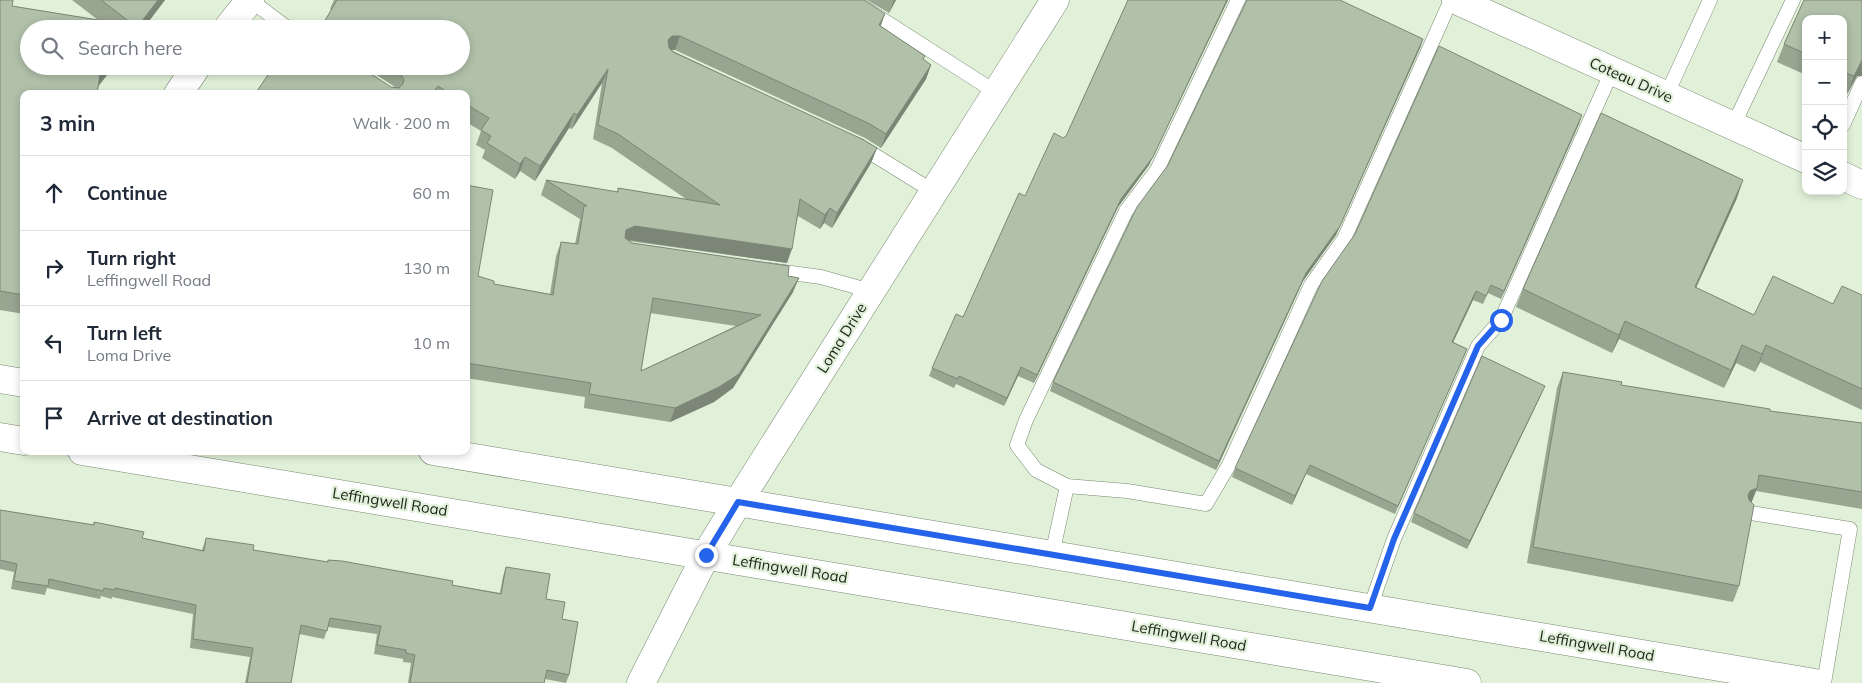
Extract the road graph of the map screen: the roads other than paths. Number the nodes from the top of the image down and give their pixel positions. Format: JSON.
{"nodes":[{"id":1,"x":250,"y":0,"type":"edge"},
{"id":2,"x":852,"y":0,"type":"edge"},
{"id":3,"x":1055,"y":0,"type":"edge"},
{"id":4,"x":1238,"y":0,"type":"edge"},
{"id":5,"x":1451,"y":0,"type":"edge"},
{"id":6,"x":1456,"y":0,"type":"edge"},
{"id":7,"x":1710,"y":0,"type":"edge"},
{"id":8,"x":1794,"y":0,"type":"edge"},
{"id":9,"x":234,"y":20,"type":"edge"},
{"id":10,"x":277,"y":20,"type":"edge"},
{"id":11,"x":1612,"y":71,"type":"junction"},
{"id":12,"x":191,"y":75,"type":"edge"},
{"id":13,"x":1862,"y":83,"type":"edge"},
{"id":14,"x":181,"y":90,"type":"edge"},
{"id":15,"x":997,"y":93,"type":"junction"},
{"id":16,"x":1666,"y":96,"type":"junction"},
{"id":17,"x":1847,"y":116,"type":"edge"},
{"id":18,"x":1733,"y":126,"type":"junction"},
{"id":19,"x":843,"y":138,"type":"edge"},
{"id":20,"x":1802,"y":157,"type":"edge"},
{"id":21,"x":1847,"y":178,"type":"edge"},
{"id":22,"x":1862,"y":185,"type":"edge"},
{"id":23,"x":934,"y":192,"type":"junction"},
{"id":24,"x":754,"y":268,"type":"edge"},
{"id":25,"x":871,"y":291,"type":"junction"},
{"id":26,"x":0,"y":379,"type":"edge"},
{"id":27,"x":20,"y":382,"type":"edge"},
{"id":28,"x":0,"y":438,"type":"edge"},
{"id":29,"x":20,"y":441,"type":"edge"},
{"id":30,"x":108,"y":455,"type":"edge"},
{"id":31,"x":457,"y":455,"type":"edge"},
{"id":32,"x":1067,"y":486,"type":"junction"},
{"id":33,"x":738,"y":502,"type":"junction"},
{"id":34,"x":1751,"y":513,"type":"edge"},
{"id":35,"x":706,"y":555,"type":"junction"},
{"id":36,"x":1052,"y":555,"type":"junction"},
{"id":37,"x":1370,"y":608,"type":"junction"},
{"id":38,"x":641,"y":683,"type":"edge"},
{"id":39,"x":1467,"y":683,"type":"edge"},
{"id":40,"x":1815,"y":683,"type":"edge"},
{"id":41,"x":1824,"y":683,"type":"edge"}],
"edges":[{"from":1,"to":9,"type":"main road"},
{"from":1,"to":10,"type":"lane"},
{"from":2,"to":15,"type":"lane"},
{"from":3,"to":15,"type":"main road","name":"Loma Drive"},
{"from":4,"to":32,"type":"lane"},
{"from":5,"to":32,"type":"lane"},
{"from":6,"to":11,"type":"main road","name":"Coteau Drive"},
{"from":7,"to":16,"type":"lane"},
{"from":8,"to":18,"type":"lane"},
{"from":11,"to":16,"type":"main road","name":"Coteau Drive"},
{"from":11,"to":37,"type":"lane"},
{"from":12,"to":14,"type":"main road"},
{"from":13,"to":17,"type":"lane"},
{"from":15,"to":23,"type":"main road","name":"Loma Drive"},
{"from":16,"to":18,"type":"main road","name":"Coteau Drive"},
{"from":18,"to":20,"type":"main road","name":"Coteau Drive"},
{"from":19,"to":23,"type":"lane"},
{"from":21,"to":22,"type":"main road"},
{"from":23,"to":25,"type":"main road","name":"Loma Drive"},
{"from":24,"to":25,"type":"lane"},
{"from":25,"to":33,"type":"main road","name":"Loma Drive"},
{"from":26,"to":27,"type":"main road"},
{"from":28,"to":29,"type":"main road"},
{"from":30,"to":35,"type":"main road","name":"Leffingwell Road"},
{"from":31,"to":33,"type":"main road","name":"Leffingwell Road"},
{"from":32,"to":36,"type":"lane"},
{"from":33,"to":35,"type":"main road","name":"Loma Drive"},
{"from":33,"to":36,"type":"main road","name":"Leffingwell Road"},
{"from":34,"to":41,"type":"lane"},
{"from":35,"to":38,"type":"main road","name":"Loma Drive"},
{"from":35,"to":39,"type":"main road","name":"Leffingwell Road"},
{"from":36,"to":37,"type":"main road","name":"Leffingwell Road"},
{"from":37,"to":40,"type":"main road","name":"Leffingwell Road"}]}
